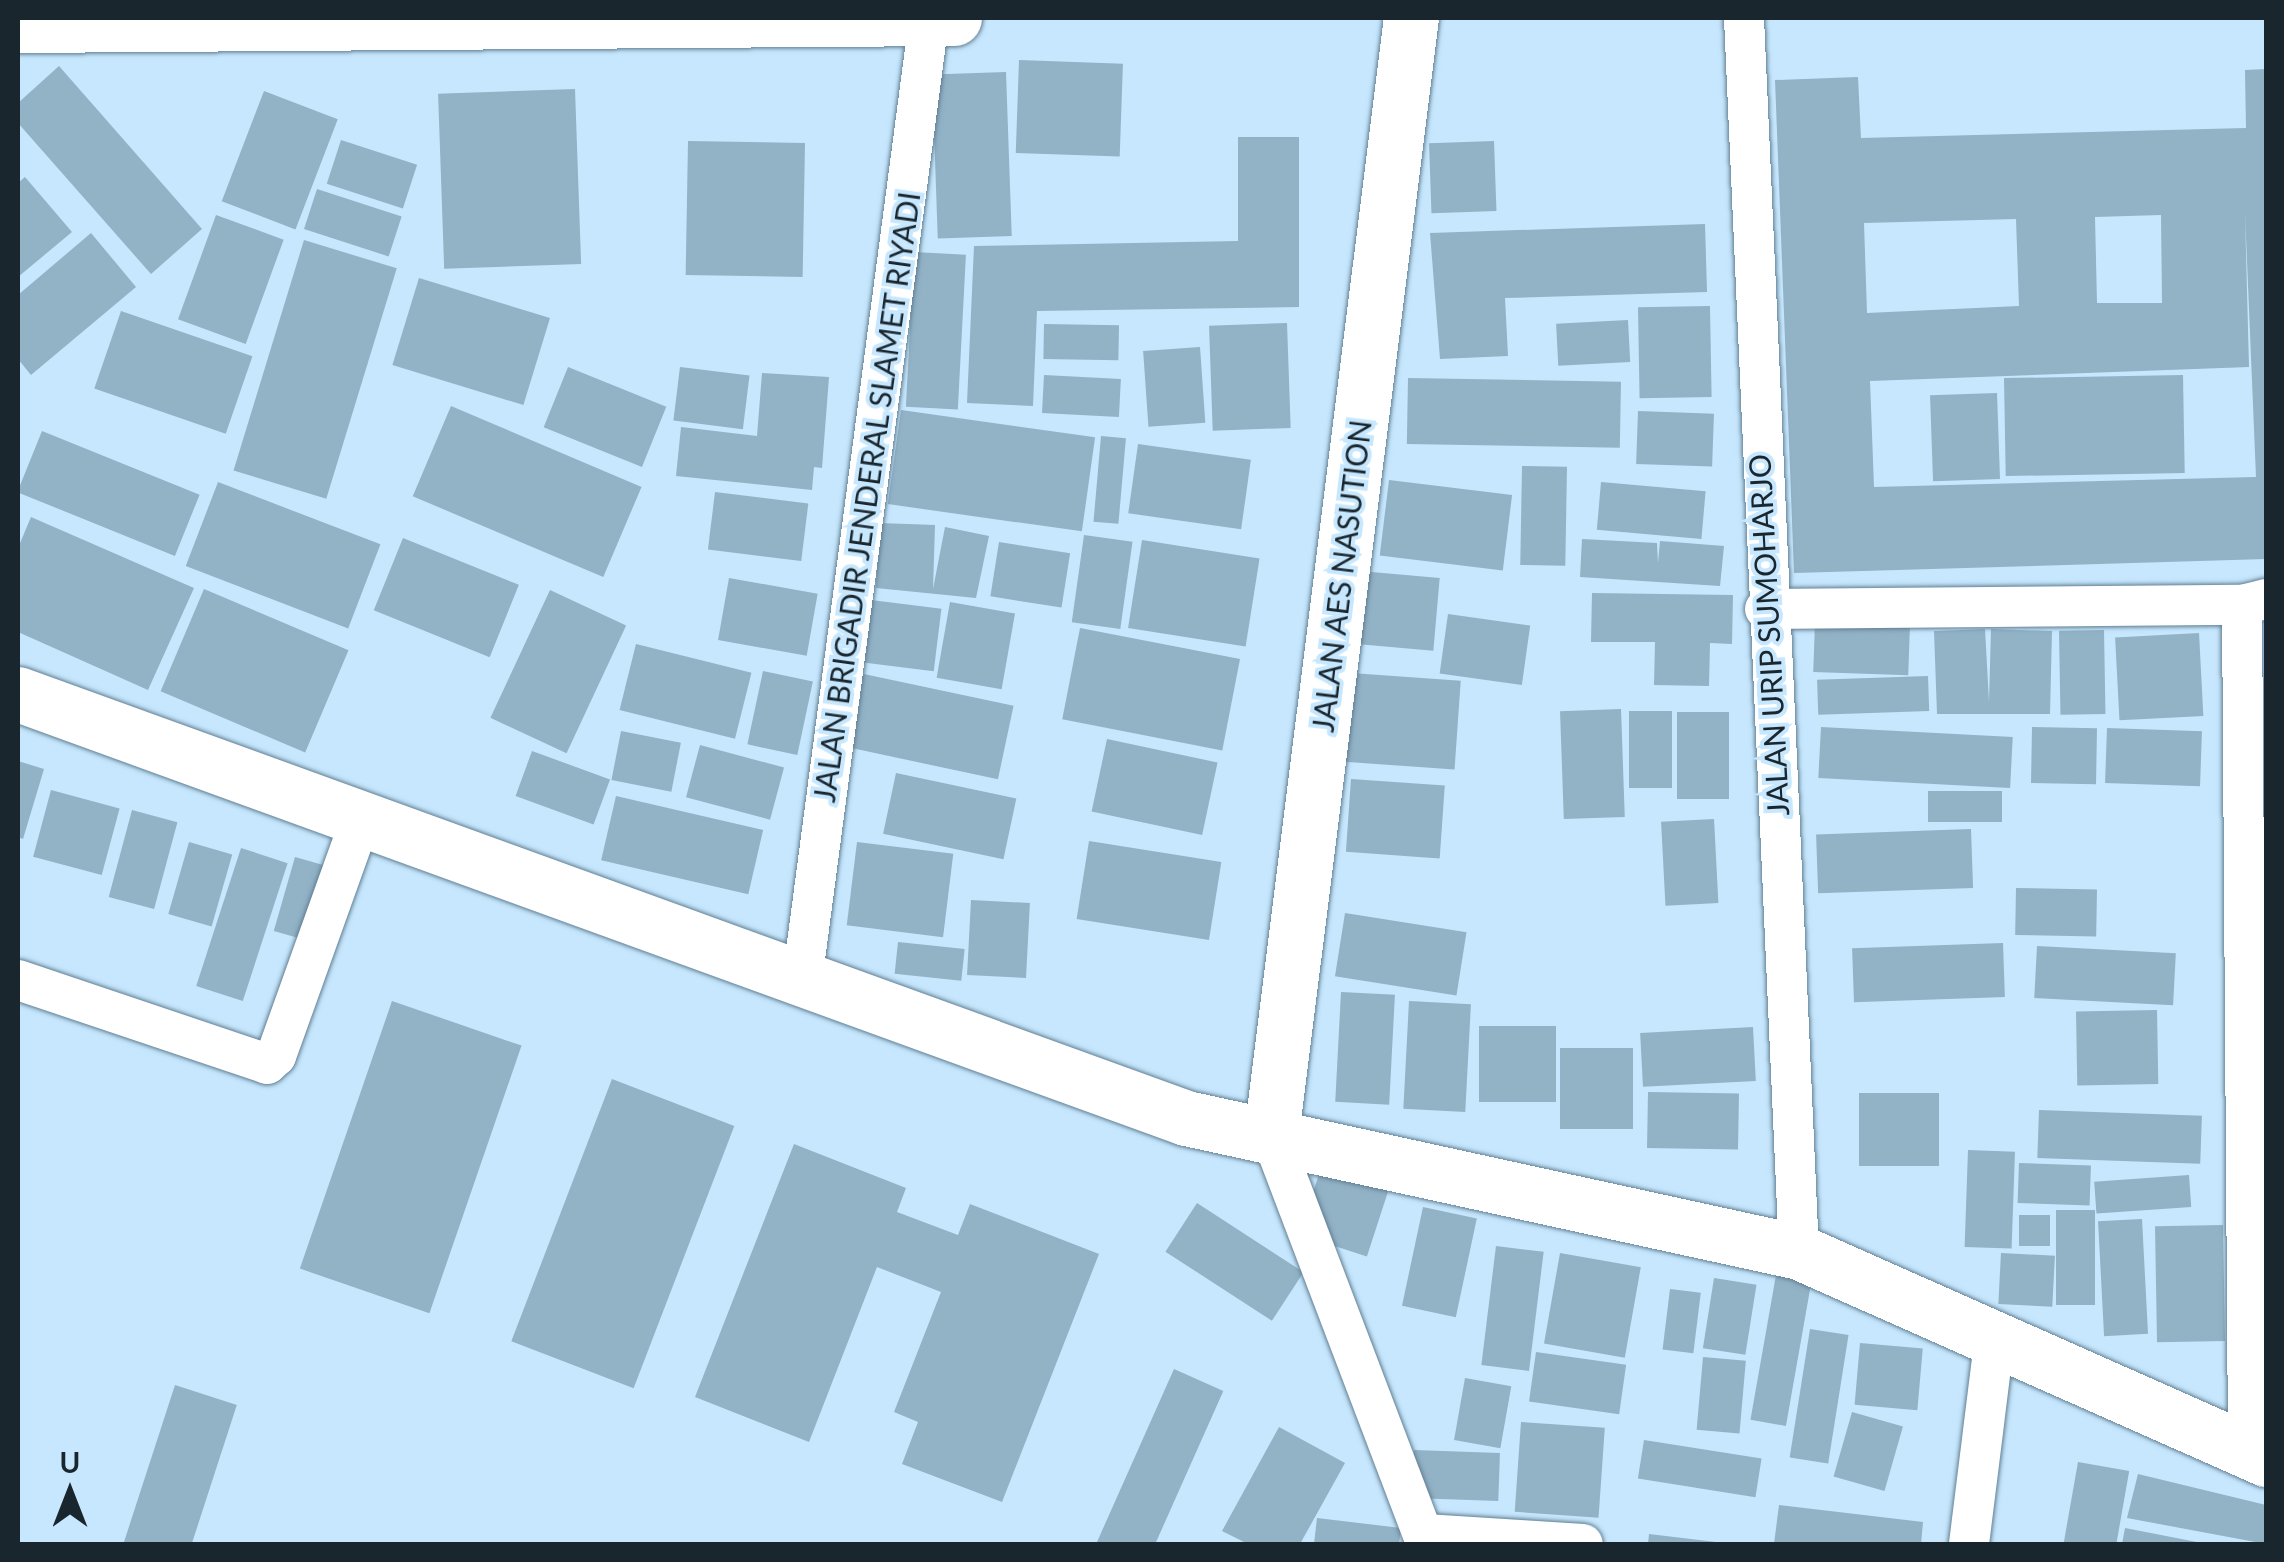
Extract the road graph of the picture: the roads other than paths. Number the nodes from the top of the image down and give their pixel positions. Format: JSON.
{"nodes":[{"id":1,"x":942,"y":18,"type":"edge"},
{"id":2,"x":1412,"y":18,"type":"edge"},
{"id":3,"x":1744,"y":18,"type":"edge"},
{"id":4,"x":446,"y":20,"type":"edge"},
{"id":5,"x":18,"y":24,"type":"edge"},
{"id":6,"x":2254,"y":602,"type":"edge"},
{"id":7,"x":1765,"y":609,"type":"junction"},
{"id":8,"x":18,"y":694,"type":"edge"},
{"id":9,"x":360,"y":822,"type":"junction"},
{"id":10,"x":803,"y":974,"type":"junction"},
{"id":11,"x":18,"y":980,"type":"edge"},
{"id":12,"x":1271,"y":1134,"type":"junction"},
{"id":13,"x":1798,"y":1252,"type":"junction"},
{"id":14,"x":1995,"y":1336,"type":"junction"},
{"id":15,"x":2258,"y":1455,"type":"edge"},
{"id":16,"x":1425,"y":1539,"type":"edge"},
{"id":17,"x":1583,"y":1544,"type":"edge"},
{"id":18,"x":1969,"y":1544,"type":"edge"}],
"edges":[{"from":1,"to":4,"type":"street"},
{"from":1,"to":10,"type":"street","name":"JALAN BRIGADIR JENDERAL SLAMET RIYADI"},
{"from":2,"to":12,"type":"street","name":"JALAN AES NASUTION"},
{"from":3,"to":7,"type":"street","name":"JALAN URIP SUMOHARJO"},
{"from":4,"to":5,"type":"street"},
{"from":6,"to":7,"type":"street"},
{"from":6,"to":15,"type":"street"},
{"from":7,"to":13,"type":"street","name":"JALAN URIP SUMOHARJO"},
{"from":8,"to":9,"type":"street"},
{"from":9,"to":10,"type":"street"},
{"from":9,"to":11,"type":"street"},
{"from":10,"to":12,"type":"street"},
{"from":12,"to":13,"type":"street"},
{"from":12,"to":16,"type":"street"},
{"from":13,"to":14,"type":"street"},
{"from":14,"to":15,"type":"street"},
{"from":14,"to":18,"type":"street"},
{"from":16,"to":17,"type":"street"}]}
